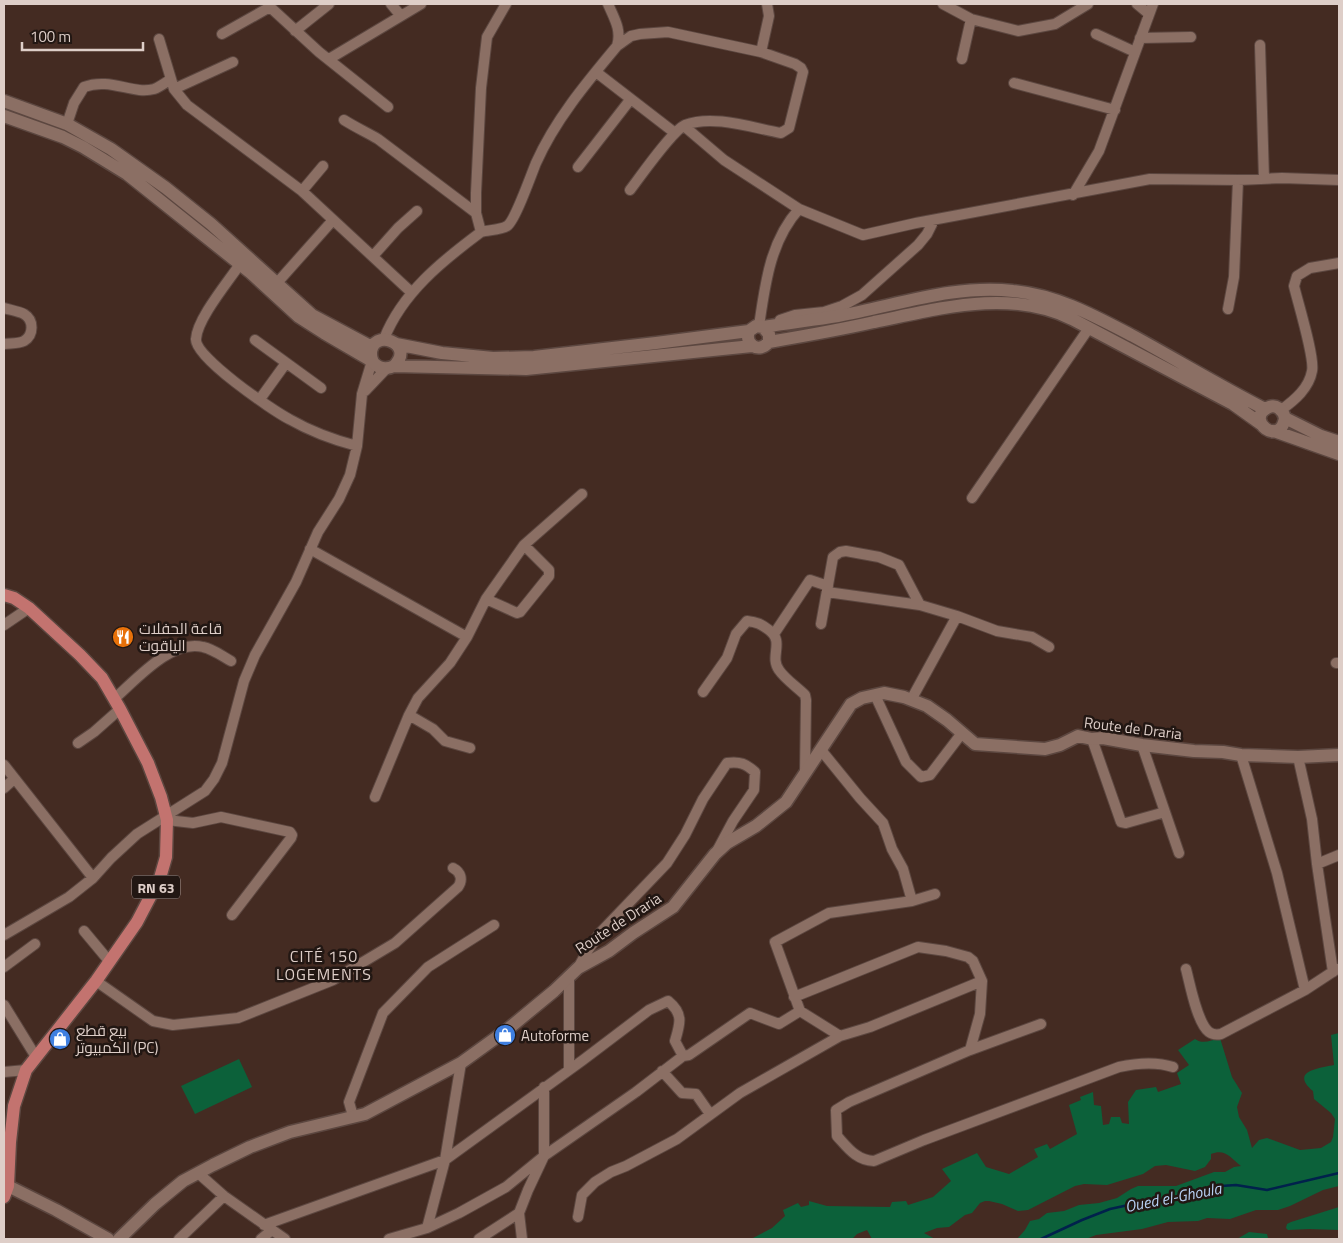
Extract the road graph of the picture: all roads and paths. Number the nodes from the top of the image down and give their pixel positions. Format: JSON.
{"nodes":[{"id":1,"x":328,"y":4,"type":"edge"},
{"id":2,"x":391,"y":4,"type":"edge"},
{"id":3,"x":421,"y":4,"type":"edge"},
{"id":4,"x":506,"y":4,"type":"edge"},
{"id":5,"x":608,"y":4,"type":"edge"},
{"id":6,"x":767,"y":4,"type":"edge"},
{"id":7,"x":943,"y":4,"type":"edge"},
{"id":8,"x":1088,"y":4,"type":"edge"},
{"id":9,"x":1136,"y":4,"type":"edge"},
{"id":10,"x":1153,"y":4,"type":"edge"},
{"id":11,"x":268,"y":5,"type":"edge"},
{"id":12,"x":1149,"y":14,"type":"junction"},
{"id":13,"x":401,"y":16,"type":"junction"},
{"id":14,"x":971,"y":19,"type":"junction"},
{"id":15,"x":295,"y":31,"type":"junction"},
{"id":16,"x":222,"y":34,"type":"dead end"},
{"id":17,"x":1096,"y":34,"type":"dead end"},
{"id":18,"x":1191,"y":37,"type":"dead end"},
{"id":19,"x":1140,"y":38,"type":"junction"},
{"id":20,"x":158,"y":39,"type":"dead end"},
{"id":21,"x":617,"y":46,"type":"junction"},
{"id":22,"x":1260,"y":46,"type":"dead end"},
{"id":23,"x":761,"y":52,"type":"junction"},
{"id":24,"x":1135,"y":52,"type":"junction"},
{"id":25,"x":330,"y":59,"type":"junction"},
{"id":26,"x":962,"y":59,"type":"dead end"},
{"id":27,"x":233,"y":62,"type":"dead end"},
{"id":28,"x":596,"y":72,"type":"junction"},
{"id":29,"x":1014,"y":83,"type":"dead end"},
{"id":30,"x":173,"y":84,"type":"junction"},
{"id":31,"x":630,"y":100,"type":"junction"},
{"id":32,"x":4,"y":101,"type":"edge"},
{"id":33,"x":388,"y":107,"type":"dead end"},
{"id":34,"x":1115,"y":110,"type":"junction"},
{"id":35,"x":4,"y":116,"type":"edge"},
{"id":36,"x":344,"y":120,"type":"dead end"},
{"id":37,"x":61,"y":126,"type":"junction"},
{"id":38,"x":684,"y":126,"type":"junction"},
{"id":39,"x":674,"y":133,"type":"junction"},
{"id":40,"x":323,"y":166,"type":"dead end"},
{"id":41,"x":578,"y":167,"type":"dead end"},
{"id":42,"x":1264,"y":179,"type":"junction"},
{"id":43,"x":1238,"y":180,"type":"junction"},
{"id":44,"x":1339,"y":180,"type":"edge"},
{"id":45,"x":630,"y":190,"type":"dead end"},
{"id":46,"x":302,"y":191,"type":"junction"},
{"id":47,"x":1073,"y":195,"type":"junction"},
{"id":48,"x":799,"y":209,"type":"junction"},
{"id":49,"x":417,"y":211,"type":"dead end"},
{"id":50,"x":476,"y":213,"type":"junction"},
{"id":51,"x":333,"y":220,"type":"junction"},
{"id":52,"x":934,"y":220,"type":"junction"},
{"id":53,"x":481,"y":232,"type":"junction"},
{"id":54,"x":373,"y":256,"type":"junction"},
{"id":55,"x":1339,"y":263,"type":"edge"},
{"id":56,"x":240,"y":264,"type":"junction"},
{"id":57,"x":277,"y":283,"type":"junction"},
{"id":58,"x":412,"y":292,"type":"junction"},
{"id":59,"x":4,"y":308,"type":"edge"},
{"id":60,"x":1228,"y":309,"type":"dead end"},
{"id":61,"x":758,"y":327,"type":"junction"},
{"id":62,"x":1089,"y":328,"type":"junction"},
{"id":63,"x":384,"y":339,"type":"junction"},
{"id":64,"x":255,"y":340,"type":"dead end"},
{"id":65,"x":768,"y":342,"type":"junction"},
{"id":66,"x":4,"y":344,"type":"edge"},
{"id":67,"x":396,"y":344,"type":"junction"},
{"id":68,"x":752,"y":346,"type":"junction"},
{"id":69,"x":372,"y":348,"type":"junction"},
{"id":70,"x":372,"y":361,"type":"junction"},
{"id":71,"x":286,"y":363,"type":"junction"},
{"id":72,"x":390,"y":368,"type":"junction"},
{"id":73,"x":321,"y":388,"type":"dead end"},
{"id":74,"x":362,"y":394,"type":"junction"},
{"id":75,"x":260,"y":399,"type":"junction"},
{"id":76,"x":1266,"y":408,"type":"junction"},
{"id":77,"x":1283,"y":414,"type":"junction"},
{"id":78,"x":1261,"y":424,"type":"junction"},
{"id":79,"x":1274,"y":431,"type":"junction"},
{"id":80,"x":1339,"y":442,"type":"edge"},
{"id":81,"x":357,"y":446,"type":"junction"},
{"id":82,"x":1339,"y":454,"type":"edge"},
{"id":83,"x":582,"y":494,"type":"dead end"},
{"id":84,"x":972,"y":498,"type":"dead end"},
{"id":85,"x":524,"y":545,"type":"junction"},
{"id":86,"x":310,"y":549,"type":"junction"},
{"id":87,"x":828,"y":589,"type":"junction"},
{"id":88,"x":4,"y":595,"type":"edge"},
{"id":89,"x":486,"y":599,"type":"junction"},
{"id":90,"x":920,"y":605,"type":"junction"},
{"id":91,"x":29,"y":608,"type":"junction"},
{"id":92,"x":957,"y":616,"type":"junction"},
{"id":93,"x":821,"y":624,"type":"dead end"},
{"id":94,"x":4,"y":625,"type":"edge"},
{"id":95,"x":774,"y":634,"type":"junction"},
{"id":96,"x":467,"y":637,"type":"junction"},
{"id":97,"x":1049,"y":647,"type":"dead end"},
{"id":98,"x":231,"y":661,"type":"dead end"},
{"id":99,"x":702,"y":692,"type":"dead end"},
{"id":100,"x":875,"y":695,"type":"junction"},
{"id":101,"x":911,"y":700,"type":"junction"},
{"id":102,"x":117,"y":704,"type":"junction"},
{"id":103,"x":409,"y":715,"type":"junction"},
{"id":104,"x":962,"y":733,"type":"junction"},
{"id":105,"x":1092,"y":739,"type":"junction"},
{"id":106,"x":78,"y":743,"type":"dead end"},
{"id":107,"x":1142,"y":745,"type":"junction"},
{"id":108,"x":470,"y":748,"type":"dead end"},
{"id":109,"x":822,"y":750,"type":"junction"},
{"id":110,"x":1242,"y":755,"type":"junction"},
{"id":111,"x":1339,"y":755,"type":"edge"},
{"id":112,"x":1298,"y":757,"type":"junction"},
{"id":113,"x":4,"y":765,"type":"edge"},
{"id":114,"x":805,"y":775,"type":"junction"},
{"id":115,"x":14,"y":779,"type":"junction"},
{"id":116,"x":4,"y":788,"type":"edge"},
{"id":117,"x":374,"y":797,"type":"dead end"},
{"id":118,"x":1165,"y":812,"type":"junction"},
{"id":119,"x":166,"y":819,"type":"junction"},
{"id":120,"x":1179,"y":853,"type":"dead end"},
{"id":121,"x":715,"y":854,"type":"junction"},
{"id":122,"x":1339,"y":855,"type":"edge"},
{"id":123,"x":1317,"y":864,"type":"junction"},
{"id":124,"x":453,"y":868,"type":"dead end"},
{"id":125,"x":92,"y":878,"type":"junction"},
{"id":126,"x":935,"y":894,"type":"dead end"},
{"id":127,"x":912,"y":901,"type":"junction"},
{"id":128,"x":232,"y":915,"type":"dead end"},
{"id":129,"x":494,"y":925,"type":"dead end"},
{"id":130,"x":84,"y":931,"type":"dead end"},
{"id":131,"x":4,"y":935,"type":"edge"},
{"id":132,"x":35,"y":944,"type":"dead end"},
{"id":133,"x":109,"y":961,"type":"junction"},
{"id":134,"x":4,"y":967,"type":"edge"},
{"id":135,"x":1186,"y":969,"type":"dead end"},
{"id":136,"x":1336,"y":970,"type":"edge"},
{"id":137,"x":574,"y":972,"type":"junction"},
{"id":138,"x":96,"y":981,"type":"junction"},
{"id":139,"x":982,"y":982,"type":"junction"},
{"id":140,"x":1305,"y":990,"type":"junction"},
{"id":141,"x":794,"y":997,"type":"junction"},
{"id":142,"x":4,"y":1006,"type":"edge"},
{"id":143,"x":800,"y":1011,"type":"junction"},
{"id":144,"x":1041,"y":1024,"type":"dead end"},
{"id":145,"x":840,"y":1036,"type":"junction"},
{"id":146,"x":970,"y":1050,"type":"junction"},
{"id":147,"x":682,"y":1056,"type":"junction"},
{"id":148,"x":36,"y":1057,"type":"junction"},
{"id":149,"x":461,"y":1063,"type":"junction"},
{"id":150,"x":1173,"y":1066,"type":"dead end"},
{"id":151,"x":26,"y":1070,"type":"junction"},
{"id":152,"x":568,"y":1070,"type":"junction"},
{"id":153,"x":662,"y":1071,"type":"junction"},
{"id":154,"x":4,"y":1072,"type":"edge"},
{"id":155,"x":544,"y":1087,"type":"junction"},
{"id":156,"x":710,"y":1114,"type":"junction"},
{"id":157,"x":353,"y":1116,"type":"junction"},
{"id":158,"x":544,"y":1156,"type":"junction"},
{"id":159,"x":445,"y":1160,"type":"junction"},
{"id":160,"x":198,"y":1173,"type":"junction"},
{"id":161,"x":6,"y":1192,"type":"edge"},
{"id":162,"x":224,"y":1196,"type":"junction"},
{"id":163,"x":519,"y":1213,"type":"junction"},
{"id":164,"x":578,"y":1217,"type":"dead end"},
{"id":165,"x":268,"y":1227,"type":"junction"},
{"id":166,"x":427,"y":1228,"type":"junction"},
{"id":167,"x":108,"y":1239,"type":"edge"},
{"id":168,"x":119,"y":1239,"type":"edge"},
{"id":169,"x":178,"y":1239,"type":"edge"},
{"id":170,"x":261,"y":1239,"type":"edge"},
{"id":171,"x":285,"y":1239,"type":"edge"},
{"id":172,"x":389,"y":1239,"type":"edge"},
{"id":173,"x":479,"y":1239,"type":"edge"},
{"id":174,"x":522,"y":1239,"type":"edge"}],
"edges":[{"from":1,"to":15,"type":"street"},
{"from":2,"to":13,"type":"street"},
{"from":3,"to":13,"type":"street"},
{"from":4,"to":50,"type":"street"},
{"from":5,"to":21,"type":"street"},
{"from":6,"to":23,"type":"street"},
{"from":7,"to":14,"type":"street"},
{"from":8,"to":14,"type":"street"},
{"from":9,"to":12,"type":"street"},
{"from":10,"to":12,"type":"street"},
{"from":11,"to":15,"type":"street"},
{"from":11,"to":16,"type":"street"},
{"from":12,"to":19,"type":"street"},
{"from":13,"to":25,"type":"street"},
{"from":14,"to":26,"type":"street"},
{"from":15,"to":25,"type":"street"},
{"from":17,"to":24,"type":"street"},
{"from":18,"to":19,"type":"street"},
{"from":19,"to":24,"type":"street"},
{"from":20,"to":30,"type":"street"},
{"from":21,"to":23,"type":"street"},
{"from":21,"to":28,"type":"street"},
{"from":22,"to":42,"type":"street"},
{"from":23,"to":38,"type":"street"},
{"from":24,"to":34,"type":"street"},
{"from":25,"to":33,"type":"street"},
{"from":27,"to":30,"type":"street"},
{"from":28,"to":31,"type":"street"},
{"from":28,"to":53,"type":"street"},
{"from":29,"to":34,"type":"street"},
{"from":30,"to":37,"type":"street"},
{"from":30,"to":46,"type":"street"},
{"from":31,"to":39,"type":"street"},
{"from":31,"to":41,"type":"street"},
{"from":32,"to":37,"type":"main road"},
{"from":34,"to":47,"type":"street"},
{"from":35,"to":37,"type":"main road"},
{"from":36,"to":50,"type":"street"},
{"from":37,"to":56,"type":"main road"},
{"from":37,"to":57,"type":"main road"},
{"from":38,"to":39,"type":"street"},
{"from":38,"to":48,"type":"street"},
{"from":39,"to":45,"type":"street"},
{"from":40,"to":46,"type":"street"},
{"from":42,"to":43,"type":"street"},
{"from":42,"to":44,"type":"street"},
{"from":43,"to":47,"type":"street"},
{"from":43,"to":60,"type":"street"},
{"from":46,"to":51,"type":"street"},
{"from":47,"to":52,"type":"street"},
{"from":48,"to":52,"type":"street"},
{"from":48,"to":61,"type":"street"},
{"from":49,"to":54,"type":"street"},
{"from":50,"to":53,"type":"street"},
{"from":51,"to":54,"type":"street"},
{"from":51,"to":57,"type":"street"},
{"from":52,"to":61,"type":"street"},
{"from":53,"to":58,"type":"street"},
{"from":54,"to":58,"type":"street"},
{"from":55,"to":77,"type":"street"},
{"from":56,"to":70,"type":"main road"},
{"from":56,"to":75,"type":"street"},
{"from":57,"to":69,"type":"main road"},
{"from":58,"to":63,"type":"street"},
{"from":59,"to":66,"type":"street"},
{"from":61,"to":65,"type":"main road"},
{"from":61,"to":67,"type":"main road"},
{"from":61,"to":68,"type":"main road"},
{"from":61,"to":76,"type":"main road"},
{"from":62,"to":65,"type":"main road"},
{"from":62,"to":78,"type":"main road"},
{"from":62,"to":84,"type":"street"},
{"from":63,"to":67,"type":"main road"},
{"from":63,"to":69,"type":"main road"},
{"from":64,"to":71,"type":"street"},
{"from":65,"to":68,"type":"main road"},
{"from":67,"to":72,"type":"main road"},
{"from":68,"to":72,"type":"main road"},
{"from":69,"to":70,"type":"main road"},
{"from":70,"to":72,"type":"main road"},
{"from":70,"to":74,"type":"street"},
{"from":71,"to":73,"type":"street"},
{"from":71,"to":75,"type":"street"},
{"from":72,"to":74,"type":"street"},
{"from":74,"to":81,"type":"street"},
{"from":75,"to":81,"type":"street"},
{"from":76,"to":77,"type":"main road"},
{"from":76,"to":78,"type":"main road"},
{"from":77,"to":79,"type":"main road"},
{"from":77,"to":80,"type":"main road"},
{"from":78,"to":79,"type":"main road"},
{"from":79,"to":82,"type":"main road"},
{"from":81,"to":86,"type":"street"},
{"from":83,"to":85,"type":"street"},
{"from":85,"to":89,"type":"street"},
{"from":85,"to":89,"type":"street"},
{"from":86,"to":96,"type":"street"},
{"from":86,"to":119,"type":"street"},
{"from":87,"to":90,"type":"street"},
{"from":87,"to":90,"type":"street"},
{"from":87,"to":93,"type":"street"},
{"from":87,"to":95,"type":"street"},
{"from":88,"to":91,"type":"main road","number":"RN 63"},
{"from":89,"to":96,"type":"street"},
{"from":90,"to":92,"type":"street"},
{"from":91,"to":94,"type":"street"},
{"from":91,"to":102,"type":"main road","number":"RN 63"},
{"from":92,"to":97,"type":"street"},
{"from":92,"to":101,"type":"street"},
{"from":95,"to":99,"type":"street"},
{"from":95,"to":114,"type":"street"},
{"from":96,"to":103,"type":"street"},
{"from":98,"to":102,"type":"street"},
{"from":100,"to":101,"type":"main road","name":"Route de Draria"},
{"from":100,"to":104,"type":"street"},
{"from":100,"to":109,"type":"main road","name":"Route de Draria"},
{"from":101,"to":104,"type":"main road","name":"Route de Draria"},
{"from":102,"to":106,"type":"street"},
{"from":102,"to":119,"type":"main road","number":"RN 63"},
{"from":103,"to":108,"type":"street"},
{"from":103,"to":117,"type":"street"},
{"from":104,"to":105,"type":"main road","name":"Route de Draria"},
{"from":105,"to":107,"type":"main road","name":"Route de Draria"},
{"from":105,"to":118,"type":"street"},
{"from":107,"to":110,"type":"main road","name":"Route de Draria"},
{"from":107,"to":118,"type":"street"},
{"from":109,"to":114,"type":"main road","name":"Route de Draria"},
{"from":109,"to":127,"type":"street"},
{"from":110,"to":112,"type":"main road","name":"Route de Draria"},
{"from":110,"to":140,"type":"street"},
{"from":111,"to":112,"type":"main road","name":"Route de Draria"},
{"from":112,"to":123,"type":"street"},
{"from":113,"to":115,"type":"street"},
{"from":114,"to":121,"type":"main road","name":"Route de Draria"},
{"from":115,"to":116,"type":"street"},
{"from":115,"to":125,"type":"street"},
{"from":118,"to":120,"type":"street"},
{"from":119,"to":125,"type":"street"},
{"from":119,"to":128,"type":"street"},
{"from":119,"to":133,"type":"main road","number":"RN 63"},
{"from":121,"to":137,"type":"main road","name":"Route de Draria"},
{"from":121,"to":137,"type":"street"},
{"from":122,"to":123,"type":"street"},
{"from":123,"to":136,"type":"street"},
{"from":124,"to":138,"type":"street"},
{"from":125,"to":131,"type":"street"},
{"from":126,"to":127,"type":"street"},
{"from":127,"to":141,"type":"street"},
{"from":129,"to":157,"type":"street"},
{"from":130,"to":133,"type":"street"},
{"from":132,"to":134,"type":"street"},
{"from":133,"to":138,"type":"main road","number":"RN 63"},
{"from":135,"to":140,"type":"street"},
{"from":136,"to":140,"type":"street"},
{"from":137,"to":149,"type":"main road","name":"Route de Draria"},
{"from":137,"to":152,"type":"street"},
{"from":138,"to":148,"type":"main road","number":"RN 63"},
{"from":139,"to":141,"type":"street"},
{"from":139,"to":145,"type":"street"},
{"from":139,"to":146,"type":"street"},
{"from":141,"to":143,"type":"street"},
{"from":142,"to":148,"type":"street"},
{"from":143,"to":145,"type":"street"},
{"from":143,"to":147,"type":"street"},
{"from":144,"to":146,"type":"street"},
{"from":145,"to":156,"type":"street"},
{"from":146,"to":150,"type":"street"},
{"from":147,"to":152,"type":"street"},
{"from":147,"to":153,"type":"street"},
{"from":148,"to":151,"type":"main road","number":"RN 63"},
{"from":149,"to":157,"type":"main road","name":"Route de Draria"},
{"from":149,"to":159,"type":"street"},
{"from":151,"to":154,"type":"street"},
{"from":151,"to":161,"type":"main road","number":"RN 63"},
{"from":152,"to":155,"type":"street"},
{"from":153,"to":156,"type":"street"},
{"from":153,"to":158,"type":"street"},
{"from":155,"to":158,"type":"street"},
{"from":155,"to":159,"type":"street"},
{"from":156,"to":164,"type":"street"},
{"from":157,"to":160,"type":"main road","name":"Route de Draria"},
{"from":158,"to":163,"type":"street"},
{"from":158,"to":166,"type":"street"},
{"from":159,"to":165,"type":"street"},
{"from":159,"to":166,"type":"street"},
{"from":160,"to":162,"type":"street"},
{"from":160,"to":168,"type":"main road","name":"Route de Draria"},
{"from":161,"to":167,"type":"main road"},
{"from":162,"to":165,"type":"street"},
{"from":162,"to":169,"type":"street"},
{"from":163,"to":173,"type":"street"},
{"from":163,"to":174,"type":"street"},
{"from":165,"to":170,"type":"street"},
{"from":165,"to":171,"type":"street"},
{"from":166,"to":172,"type":"street"}]}
